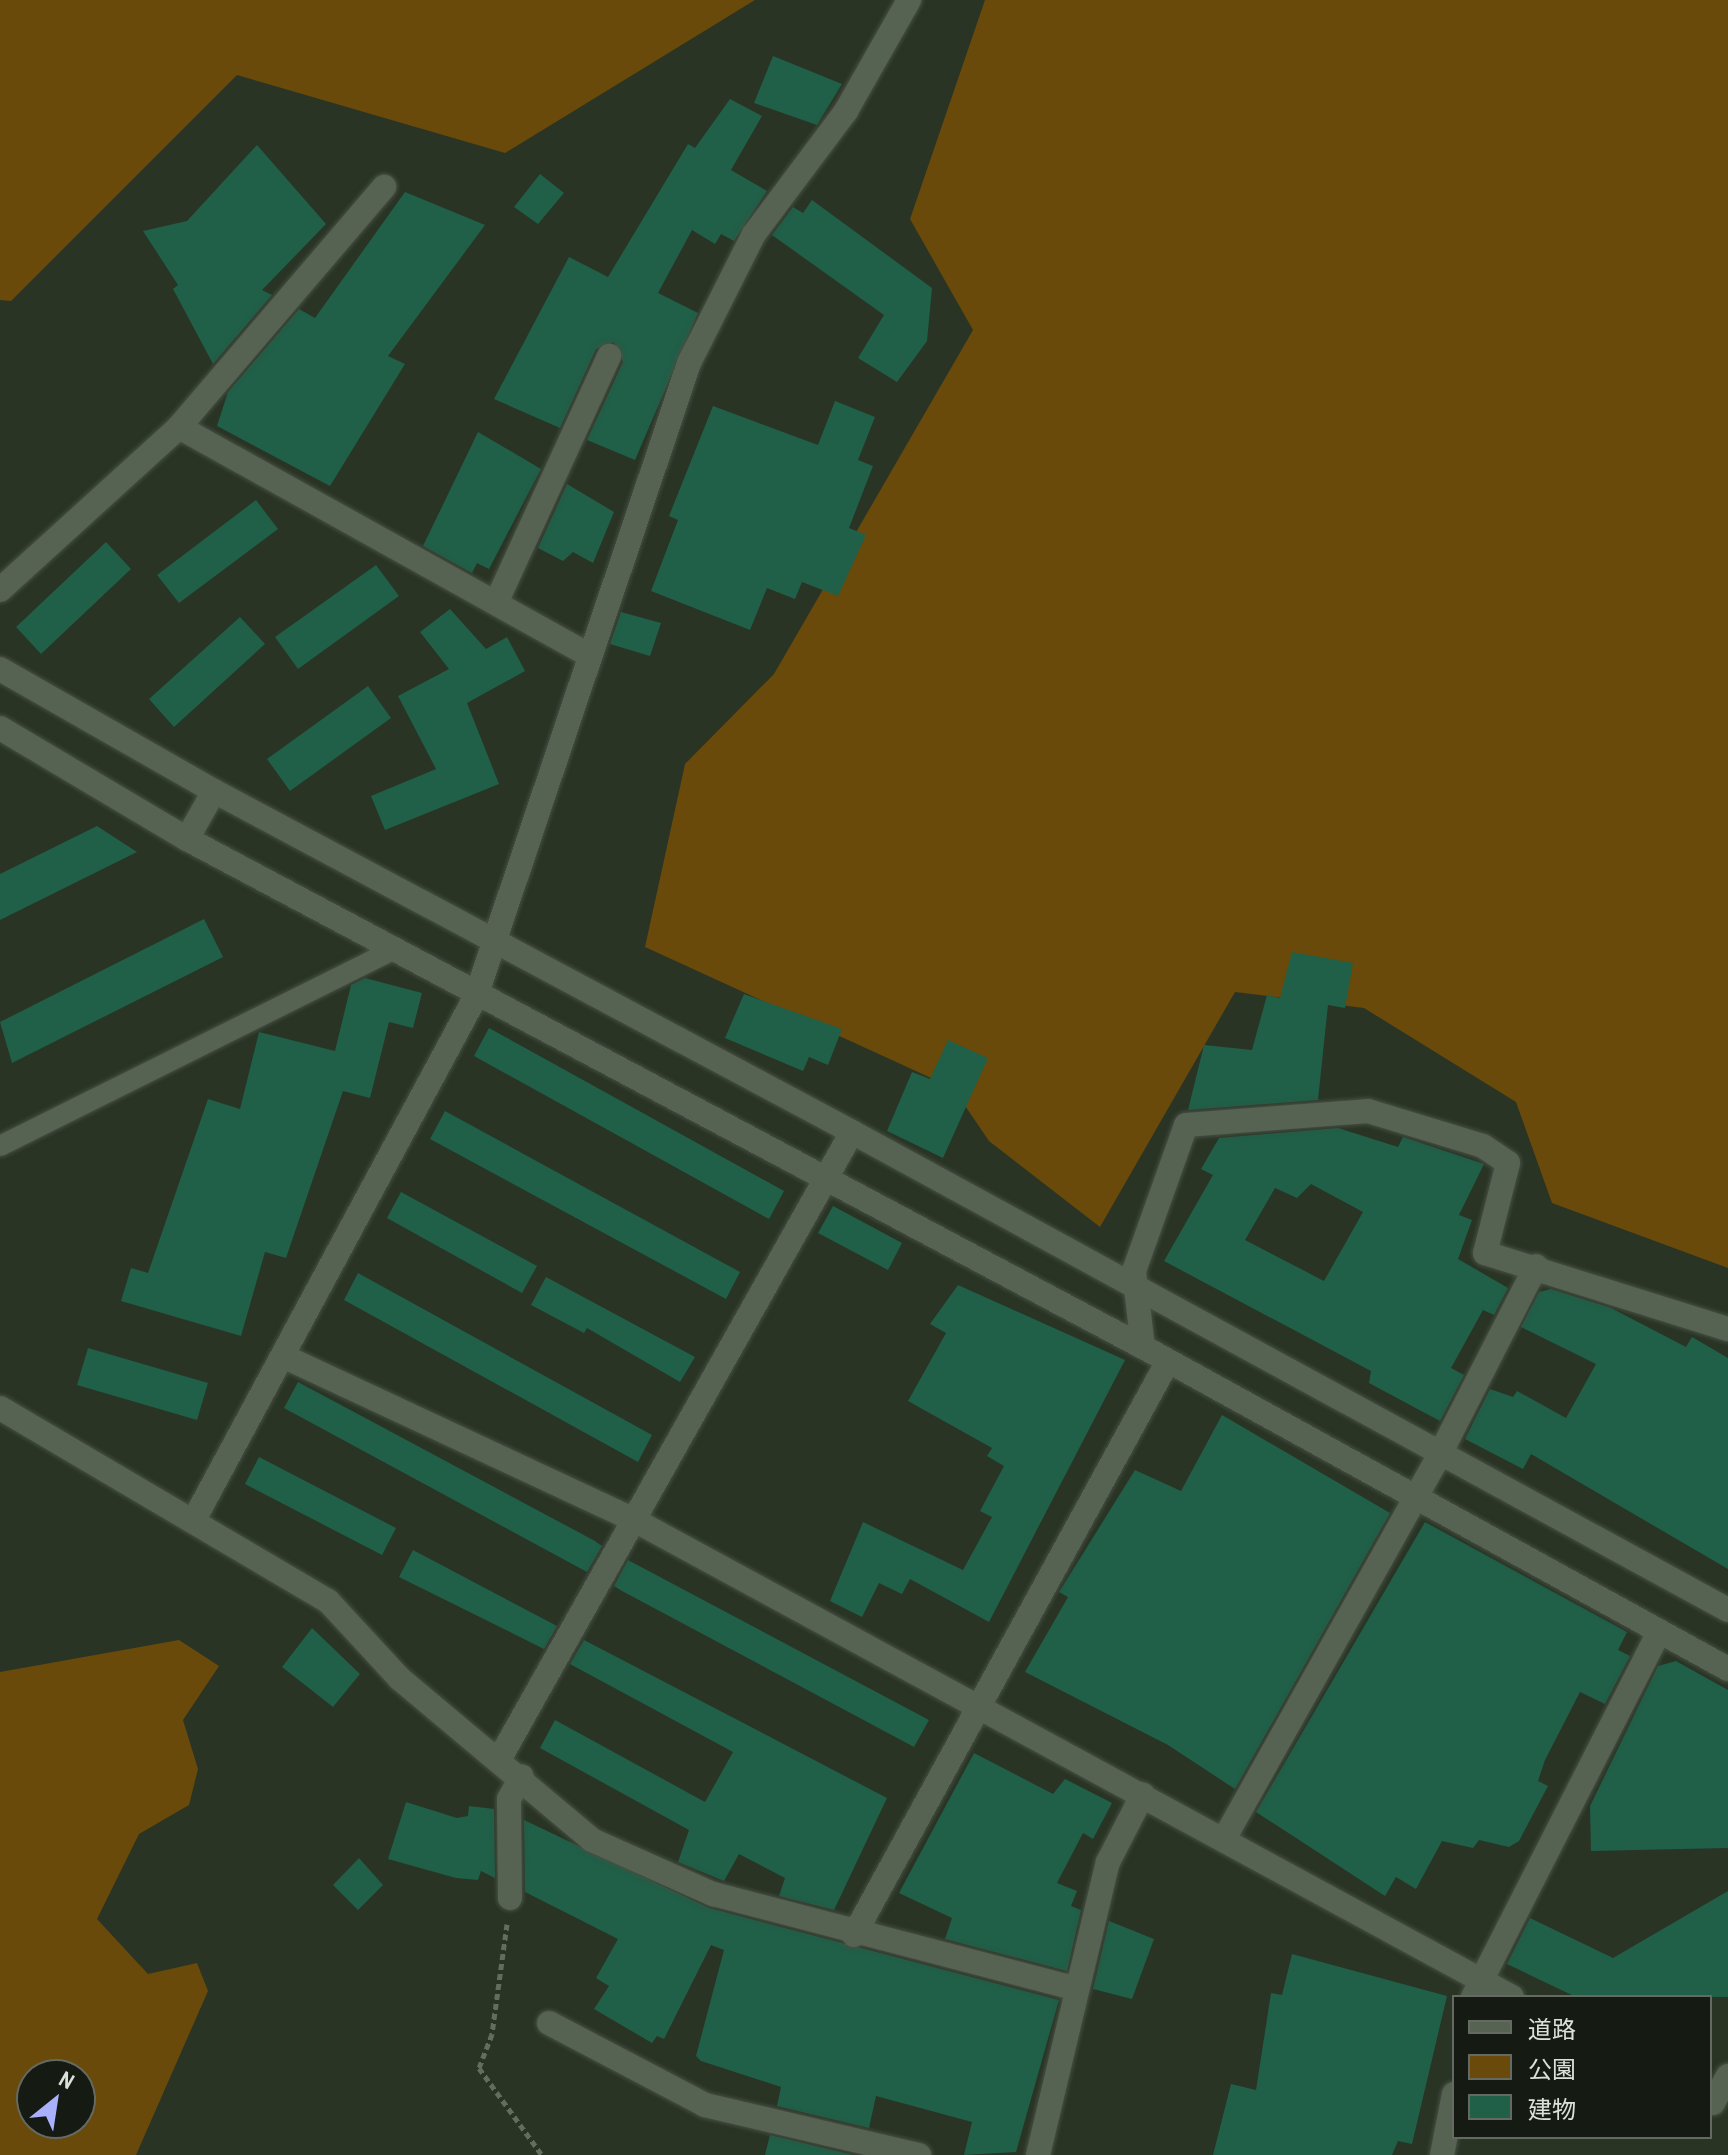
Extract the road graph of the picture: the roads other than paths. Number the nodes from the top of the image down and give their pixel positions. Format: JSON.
{"nodes":[{"id":1,"x":909,"y":0,"type":"edge"},
{"id":2,"x":384,"y":187,"type":"dead end"},
{"id":3,"x":609,"y":356,"type":"dead end"},
{"id":4,"x":179,"y":427,"type":"junction"},
{"id":5,"x":0,"y":590,"type":"edge"},
{"id":6,"x":496,"y":603,"type":"junction"},
{"id":7,"x":590,"y":656,"type":"junction"},
{"id":8,"x":0,"y":669,"type":"edge"},
{"id":9,"x":0,"y":728,"type":"edge"},
{"id":10,"x":214,"y":791,"type":"junction"},
{"id":11,"x":187,"y":839,"type":"junction"},
{"id":12,"x":494,"y":942,"type":"junction"},
{"id":13,"x":393,"y":950,"type":"junction"},
{"id":14,"x":476,"y":996,"type":"junction"},
{"id":15,"x":852,"y":1132,"type":"junction"},
{"id":16,"x":0,"y":1146,"type":"edge"},
{"id":17,"x":823,"y":1178,"type":"junction"},
{"id":18,"x":1536,"y":1266,"type":"junction"},
{"id":19,"x":1135,"y":1289,"type":"junction"},
{"id":20,"x":1728,"y":1329,"type":"edge"},
{"id":21,"x":1143,"y":1347,"type":"junction"},
{"id":22,"x":287,"y":1358,"type":"junction"},
{"id":23,"x":1168,"y":1361,"type":"junction"},
{"id":24,"x":0,"y":1408,"type":"edge"},
{"id":25,"x":1440,"y":1454,"type":"junction"},
{"id":26,"x":1414,"y":1499,"type":"junction"},
{"id":27,"x":195,"y":1518,"type":"junction"},
{"id":28,"x":636,"y":1521,"type":"junction"},
{"id":29,"x":1728,"y":1610,"type":"edge"},
{"id":30,"x":1659,"y":1632,"type":"junction"},
{"id":31,"x":1728,"y":1669,"type":"edge"},
{"id":32,"x":978,"y":1705,"type":"junction"},
{"id":33,"x":500,"y":1758,"type":"junction"},
{"id":34,"x":522,"y":1776,"type":"junction"},
{"id":35,"x":1143,"y":1794,"type":"junction"},
{"id":36,"x":1224,"y":1839,"type":"junction"},
{"id":37,"x":510,"y":1898,"type":"road end"},
{"id":38,"x":854,"y":1935,"type":"junction"},
{"id":39,"x":1474,"y":1988,"type":"edge"},
{"id":40,"x":1077,"y":1989,"type":"junction"},
{"id":41,"x":1504,"y":1995,"type":"edge"},
{"id":42,"x":549,"y":2023,"type":"dead end"},
{"id":43,"x":1728,"y":2076,"type":"edge"},
{"id":44,"x":1452,"y":2104,"type":"edge"},
{"id":45,"x":1717,"y":2105,"type":"edge"},
{"id":46,"x":919,"y":2155,"type":"edge"},
{"id":47,"x":1038,"y":2155,"type":"edge"},
{"id":48,"x":1442,"y":2155,"type":"edge"}],
"edges":[{"from":1,"to":7,"type":"street"},
{"from":2,"to":4,"type":"street"},
{"from":3,"to":6,"type":"street"},
{"from":4,"to":5,"type":"street"},
{"from":4,"to":6,"type":"street"},
{"from":6,"to":7,"type":"street"},
{"from":7,"to":12,"type":"street"},
{"from":8,"to":10,"type":"street"},
{"from":9,"to":11,"type":"street"},
{"from":10,"to":11,"type":"street"},
{"from":10,"to":12,"type":"street"},
{"from":11,"to":13,"type":"street"},
{"from":12,"to":14,"type":"street"},
{"from":12,"to":15,"type":"street"},
{"from":13,"to":14,"type":"street"},
{"from":13,"to":16,"type":"lane"},
{"from":14,"to":17,"type":"street"},
{"from":14,"to":22,"type":"street"},
{"from":15,"to":17,"type":"street"},
{"from":15,"to":19,"type":"street"},
{"from":17,"to":21,"type":"street"},
{"from":17,"to":28,"type":"street"},
{"from":18,"to":19,"type":"street"},
{"from":18,"to":20,"type":"street"},
{"from":18,"to":25,"type":"street"},
{"from":19,"to":21,"type":"street"},
{"from":19,"to":25,"type":"street"},
{"from":21,"to":23,"type":"street"},
{"from":22,"to":27,"type":"street"},
{"from":22,"to":28,"type":"street"},
{"from":23,"to":26,"type":"street"},
{"from":23,"to":32,"type":"street"},
{"from":24,"to":27,"type":"street"},
{"from":25,"to":26,"type":"street"},
{"from":25,"to":29,"type":"street"},
{"from":26,"to":30,"type":"street"},
{"from":26,"to":36,"type":"street"},
{"from":27,"to":33,"type":"street"},
{"from":28,"to":32,"type":"street"},
{"from":28,"to":33,"type":"street"},
{"from":30,"to":31,"type":"street"},
{"from":30,"to":39,"type":"street"},
{"from":32,"to":35,"type":"street"},
{"from":32,"to":38,"type":"street"},
{"from":33,"to":34,"type":"street"},
{"from":34,"to":37,"type":"street"},
{"from":34,"to":38,"type":"street"},
{"from":35,"to":36,"type":"street"},
{"from":35,"to":40,"type":"street"},
{"from":36,"to":39,"type":"street"},
{"from":38,"to":40,"type":"street"},
{"from":39,"to":41,"type":"street"},
{"from":40,"to":47,"type":"street"},
{"from":42,"to":46,"type":"street"},
{"from":43,"to":45,"type":"street"},
{"from":44,"to":48,"type":"street"}]}
